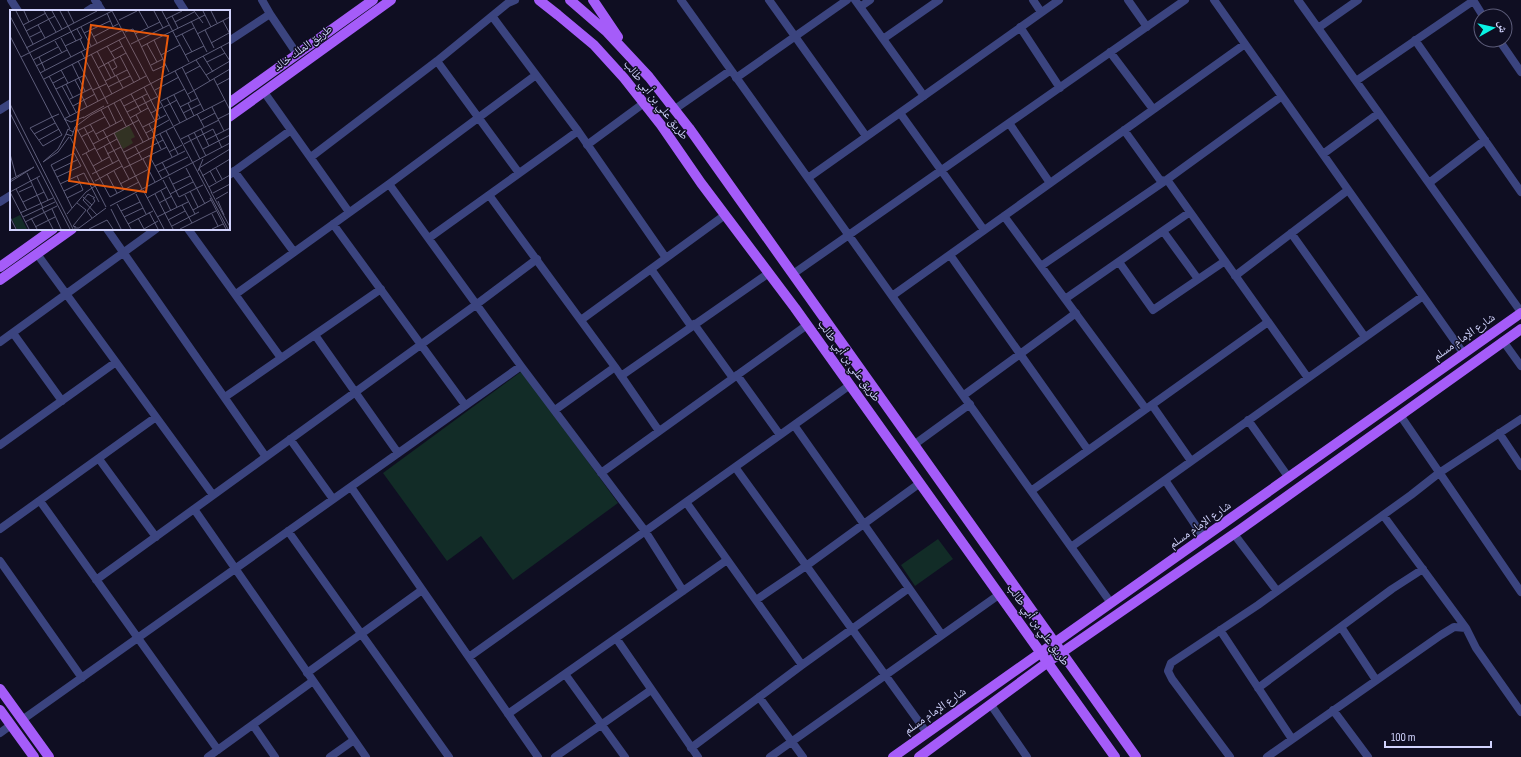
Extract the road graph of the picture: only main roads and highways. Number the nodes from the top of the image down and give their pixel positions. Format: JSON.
{"nodes":[{"id":1,"x":373,"y":0,"type":"edge"},
{"id":2,"x":392,"y":0,"type":"edge"},
{"id":3,"x":539,"y":0,"type":"edge"},
{"id":4,"x":570,"y":0,"type":"edge"},
{"id":5,"x":593,"y":0,"type":"edge"},
{"id":6,"x":635,"y":62,"type":"junction"},
{"id":7,"x":230,"y":102,"type":"edge"},
{"id":8,"x":230,"y":116,"type":"edge"},
{"id":9,"x":52,"y":230,"type":"edge"},
{"id":10,"x":71,"y":230,"type":"edge"},
{"id":11,"x":0,"y":267,"type":"edge"},
{"id":12,"x":0,"y":280,"type":"edge"},
{"id":13,"x":1521,"y":313,"type":"edge"},
{"id":14,"x":1521,"y":329,"type":"edge"},
{"id":15,"x":1055,"y":643,"type":"junction"},
{"id":16,"x":1041,"y":652,"type":"junction"},
{"id":17,"x":1062,"y":653,"type":"junction"},
{"id":18,"x":1048,"y":662,"type":"junction"},
{"id":19,"x":0,"y":689,"type":"edge"},
{"id":20,"x":4,"y":719,"type":"edge"},
{"id":21,"x":34,"y":757,"type":"edge"},
{"id":22,"x":49,"y":757,"type":"edge"},
{"id":23,"x":893,"y":757,"type":"edge"},
{"id":24,"x":919,"y":757,"type":"edge"},
{"id":25,"x":1115,"y":757,"type":"edge"},
{"id":26,"x":1136,"y":757,"type":"edge"}],
"edges":[{"from":1,"to":7,"type":"main road","name":"طريق الملك خالد"},
{"from":2,"to":8,"type":"main road","name":"طريق الملك خالد"},
{"from":3,"to":16,"type":"main road","name":"طريق علي بن أبي طالب"},
{"from":4,"to":6,"type":"main road","name":"طريق علي بن أبي طالب"},
{"from":5,"to":6,"type":"main road"},
{"from":6,"to":15,"type":"main road","name":"طريق علي بن أبي طالب"},
{"from":9,"to":11,"type":"main road"},
{"from":10,"to":12,"type":"main road"},
{"from":13,"to":15,"type":"main road","name":"شارع الإمام مسلم"},
{"from":14,"to":17,"type":"main road"},
{"from":15,"to":16,"type":"main road","name":"شارع الإمام مسلم"},
{"from":15,"to":17,"type":"main road","name":"طريق علي بن أبي طالب"},
{"from":16,"to":18,"type":"main road","name":"طريق علي بن أبي طالب"},
{"from":16,"to":23,"type":"main road","name":"شارع الإمام مسلم"},
{"from":17,"to":18,"type":"main road"},
{"from":17,"to":26,"type":"main road","name":"طريق علي بن أبي طالب"},
{"from":18,"to":24,"type":"main road"},
{"from":18,"to":25,"type":"main road","name":"طريق علي بن أبي طالب"},
{"from":19,"to":22,"type":"main road"},
{"from":20,"to":21,"type":"main road"}]}
